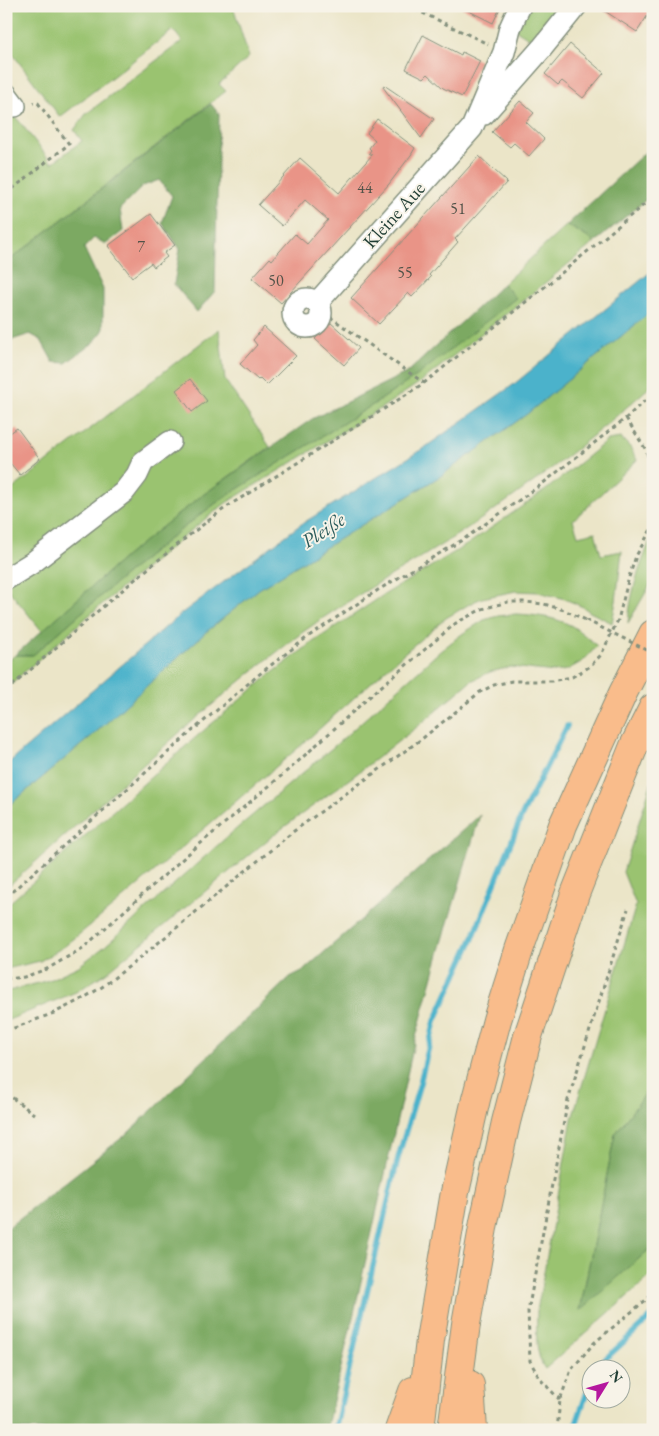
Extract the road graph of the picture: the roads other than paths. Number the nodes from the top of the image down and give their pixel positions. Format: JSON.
{"nodes":[{"id":1,"x":520,"y":6,"type":"edge"},
{"id":2,"x":576,"y":6,"type":"edge"},
{"id":3,"x":472,"y":128,"type":"junction"},
{"id":4,"x":319,"y":307,"type":"road end"},
{"id":5,"x":170,"y":442,"type":"dead end"},
{"id":6,"x":6,"y":579,"type":"edge"},
{"id":7,"x":653,"y":634,"type":"edge"},
{"id":8,"x":653,"y":708,"type":"edge"},
{"id":9,"x":466,"y":1324,"type":"junction"},
{"id":10,"x":430,"y":1340,"type":"junction"},
{"id":11,"x":399,"y":1430,"type":"edge"},
{"id":12,"x":420,"y":1430,"type":"edge"},
{"id":13,"x":452,"y":1430,"type":"edge"},
{"id":14,"x":473,"y":1430,"type":"edge"}],
"edges":[{"from":1,"to":3,"type":"street","name":"Kleine Aue"},
{"from":2,"to":3,"type":"street","name":"Kleine Aue"},
{"from":3,"to":4,"type":"street","name":"Kleine Aue"},
{"from":5,"to":6,"type":"street"},
{"from":7,"to":10,"type":"highway"},
{"from":8,"to":9,"type":"highway"},
{"from":9,"to":13,"type":"highway"},
{"from":9,"to":14,"type":"highway"},
{"from":10,"to":11,"type":"highway"},
{"from":10,"to":12,"type":"highway"}]}
